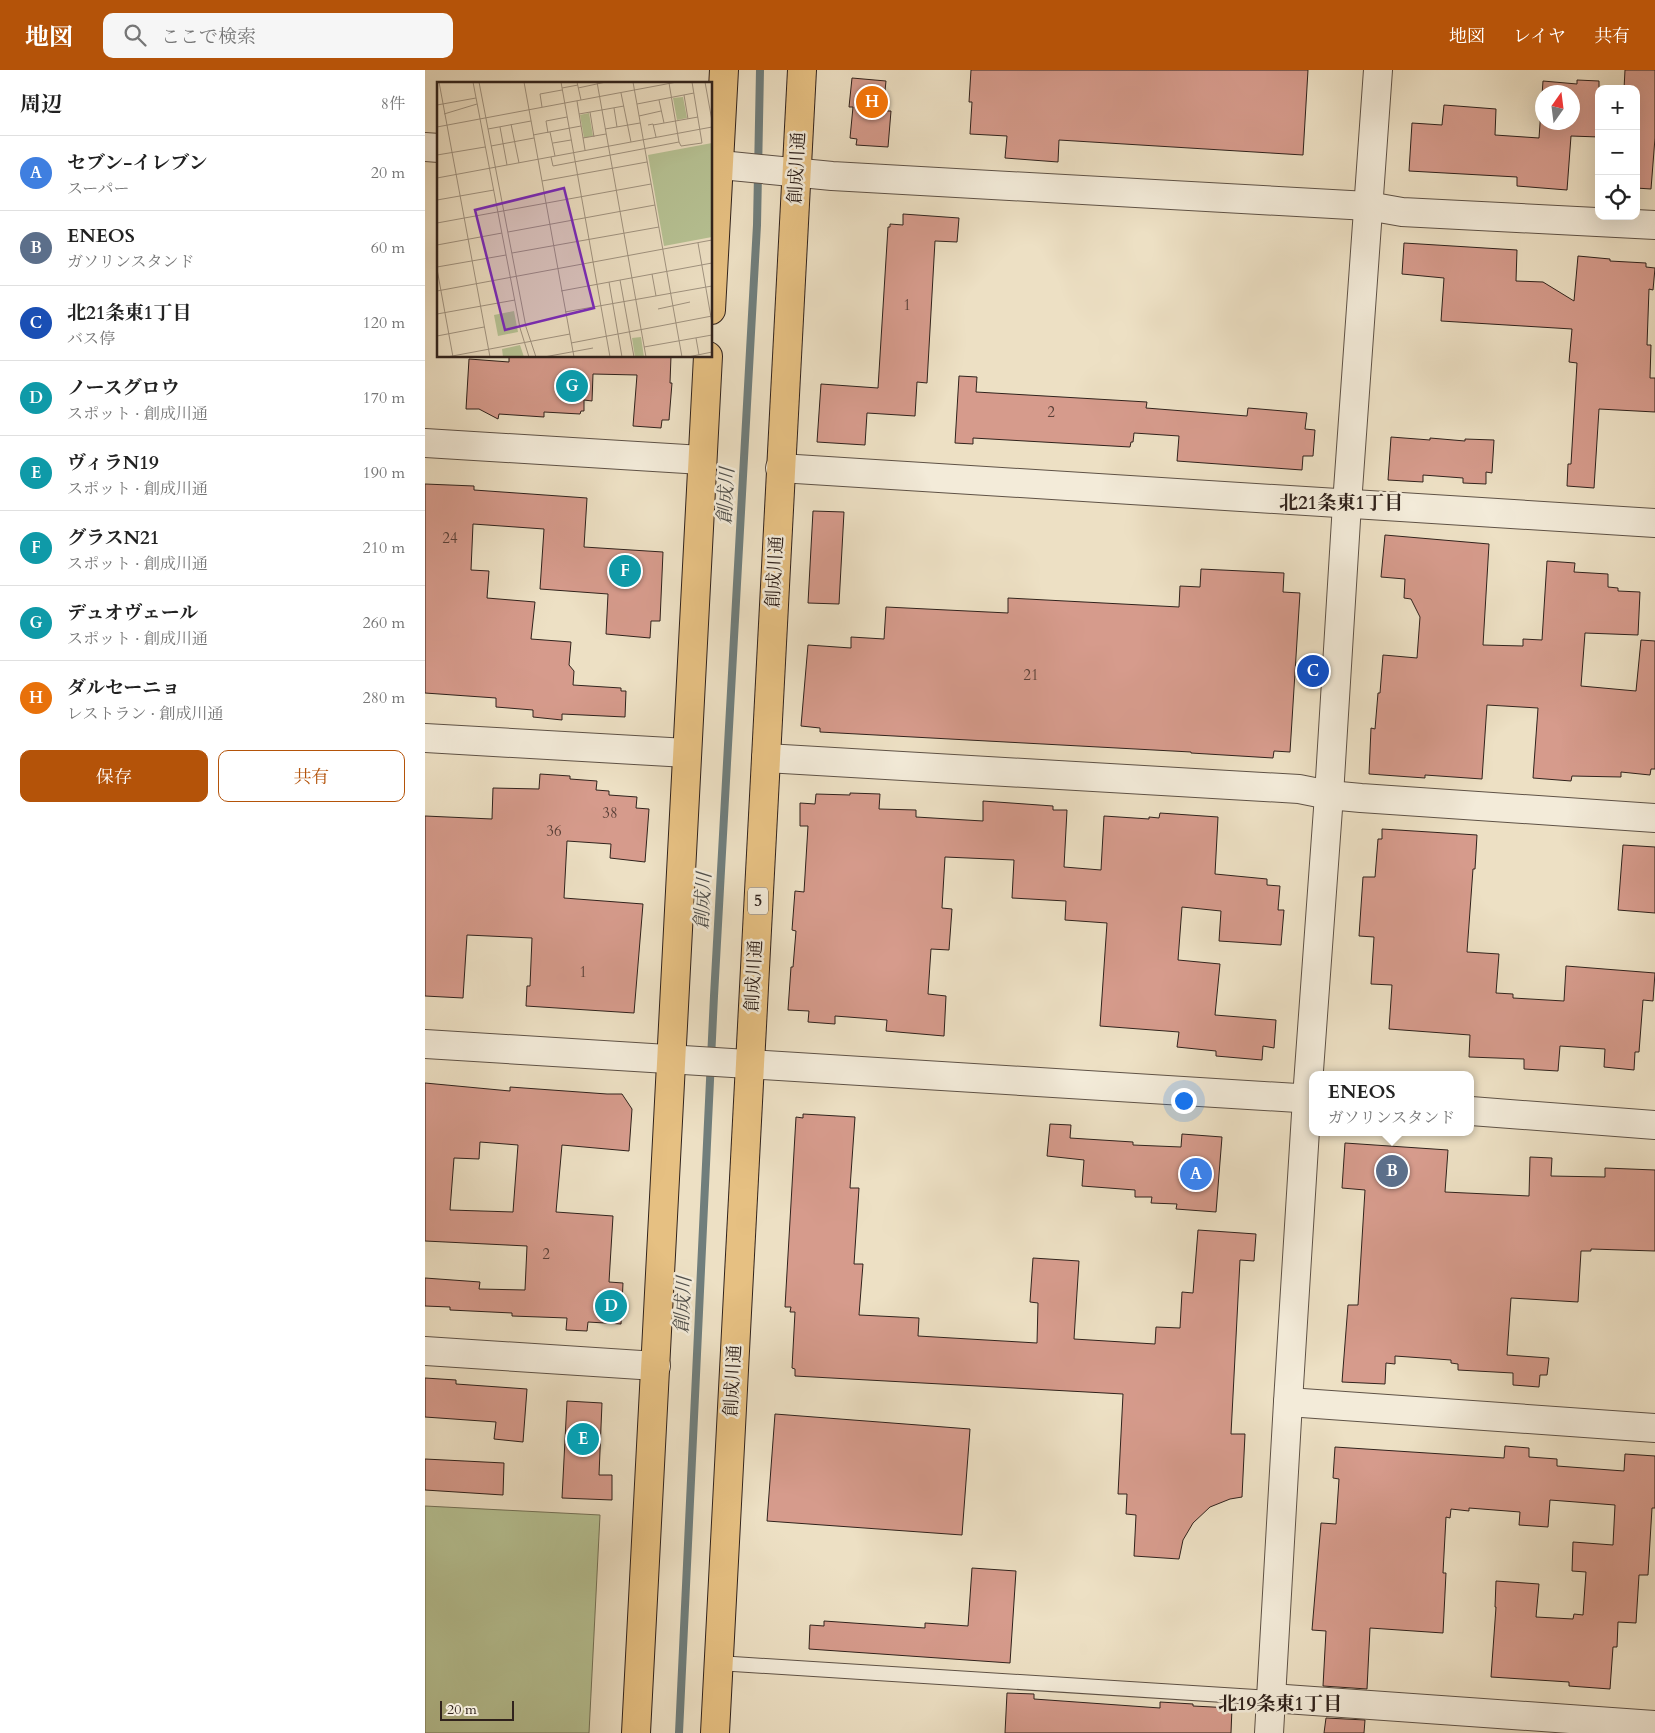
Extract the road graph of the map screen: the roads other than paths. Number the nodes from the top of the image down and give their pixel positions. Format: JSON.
{"nodes":[{"id":1,"x":724,"y":70,"type":"edge"},
{"id":2,"x":802,"y":70,"type":"edge"},
{"id":3,"x":1378,"y":70,"type":"edge"},
{"id":4,"x":722,"y":165,"type":"edge"},
{"id":5,"x":788,"y":171,"type":"junction"},
{"id":6,"x":1368,"y":206,"type":"junction"},
{"id":7,"x":1655,"y":225,"type":"edge"},
{"id":8,"x":713,"y":284,"type":"edge"},
{"id":9,"x":708,"y":358,"type":"edge"},
{"id":10,"x":425,"y":443,"type":"edge"},
{"id":11,"x":702,"y":460,"type":"junction"},
{"id":12,"x":780,"y":468,"type":"junction"},
{"id":13,"x":1347,"y":504,"type":"junction"},
{"id":14,"x":1655,"y":523,"type":"edge"},
{"id":15,"x":425,"y":738,"type":"edge"},
{"id":16,"x":687,"y":753,"type":"junction"},
{"id":17,"x":766,"y":758,"type":"junction"},
{"id":18,"x":1329,"y":795,"type":"junction"},
{"id":19,"x":1655,"y":818,"type":"edge"},
{"id":20,"x":425,"y":1044,"type":"edge"},
{"id":21,"x":682,"y":1059,"type":"junction"},
{"id":22,"x":741,"y":1063,"type":"junction"},
{"id":23,"x":1312,"y":1071,"type":"edge"},
{"id":24,"x":1309,"y":1099,"type":"edge"},
{"id":25,"x":1474,"y":1111,"type":"edge"},
{"id":26,"x":1309,"y":1112,"type":"edge"},
{"id":27,"x":1655,"y":1125,"type":"edge"},
{"id":28,"x":425,"y":1350,"type":"edge"},
{"id":29,"x":656,"y":1366,"type":"junction"},
{"id":30,"x":1287,"y":1402,"type":"junction"},
{"id":31,"x":1655,"y":1428,"type":"edge"},
{"id":32,"x":718,"y":1664,"type":"junction"},
{"id":33,"x":1271,"y":1698,"type":"junction"},
{"id":34,"x":1655,"y":1725,"type":"edge"},
{"id":35,"x":636,"y":1733,"type":"edge"},
{"id":36,"x":715,"y":1733,"type":"edge"},
{"id":37,"x":1269,"y":1733,"type":"edge"}],
"edges":[{"from":1,"to":4,"type":"highway"},
{"from":2,"to":5,"type":"highway","name":"創成川通","number":"5"},
{"from":3,"to":6,"type":"street"},
{"from":4,"to":5,"type":"street"},
{"from":4,"to":8,"type":"highway"},
{"from":5,"to":6,"type":"street"},
{"from":5,"to":12,"type":"highway","name":"創成川通","number":"5"},
{"from":6,"to":7,"type":"street"},
{"from":6,"to":13,"type":"street"},
{"from":9,"to":11,"type":"highway"},
{"from":10,"to":11,"type":"street"},
{"from":11,"to":16,"type":"highway"},
{"from":12,"to":13,"type":"street"},
{"from":12,"to":17,"type":"highway","name":"創成川通","number":"5"},
{"from":13,"to":14,"type":"street"},
{"from":13,"to":18,"type":"street"},
{"from":15,"to":16,"type":"street"},
{"from":16,"to":21,"type":"highway"},
{"from":17,"to":18,"type":"street"},
{"from":17,"to":22,"type":"highway","name":"創成川通","number":"5"},
{"from":18,"to":19,"type":"street"},
{"from":18,"to":23,"type":"street"},
{"from":20,"to":21,"type":"street"},
{"from":21,"to":22,"type":"street"},
{"from":21,"to":29,"type":"highway"},
{"from":22,"to":24,"type":"street"},
{"from":22,"to":32,"type":"highway","name":"創成川通","number":"5"},
{"from":25,"to":27,"type":"street"},
{"from":26,"to":30,"type":"street"},
{"from":28,"to":29,"type":"street"},
{"from":29,"to":35,"type":"highway"},
{"from":30,"to":31,"type":"street"},
{"from":30,"to":33,"type":"street"},
{"from":32,"to":33,"type":"lane"},
{"from":32,"to":36,"type":"highway","name":"創成川通","number":"5"},
{"from":33,"to":34,"type":"street"},
{"from":33,"to":37,"type":"street"}]}
